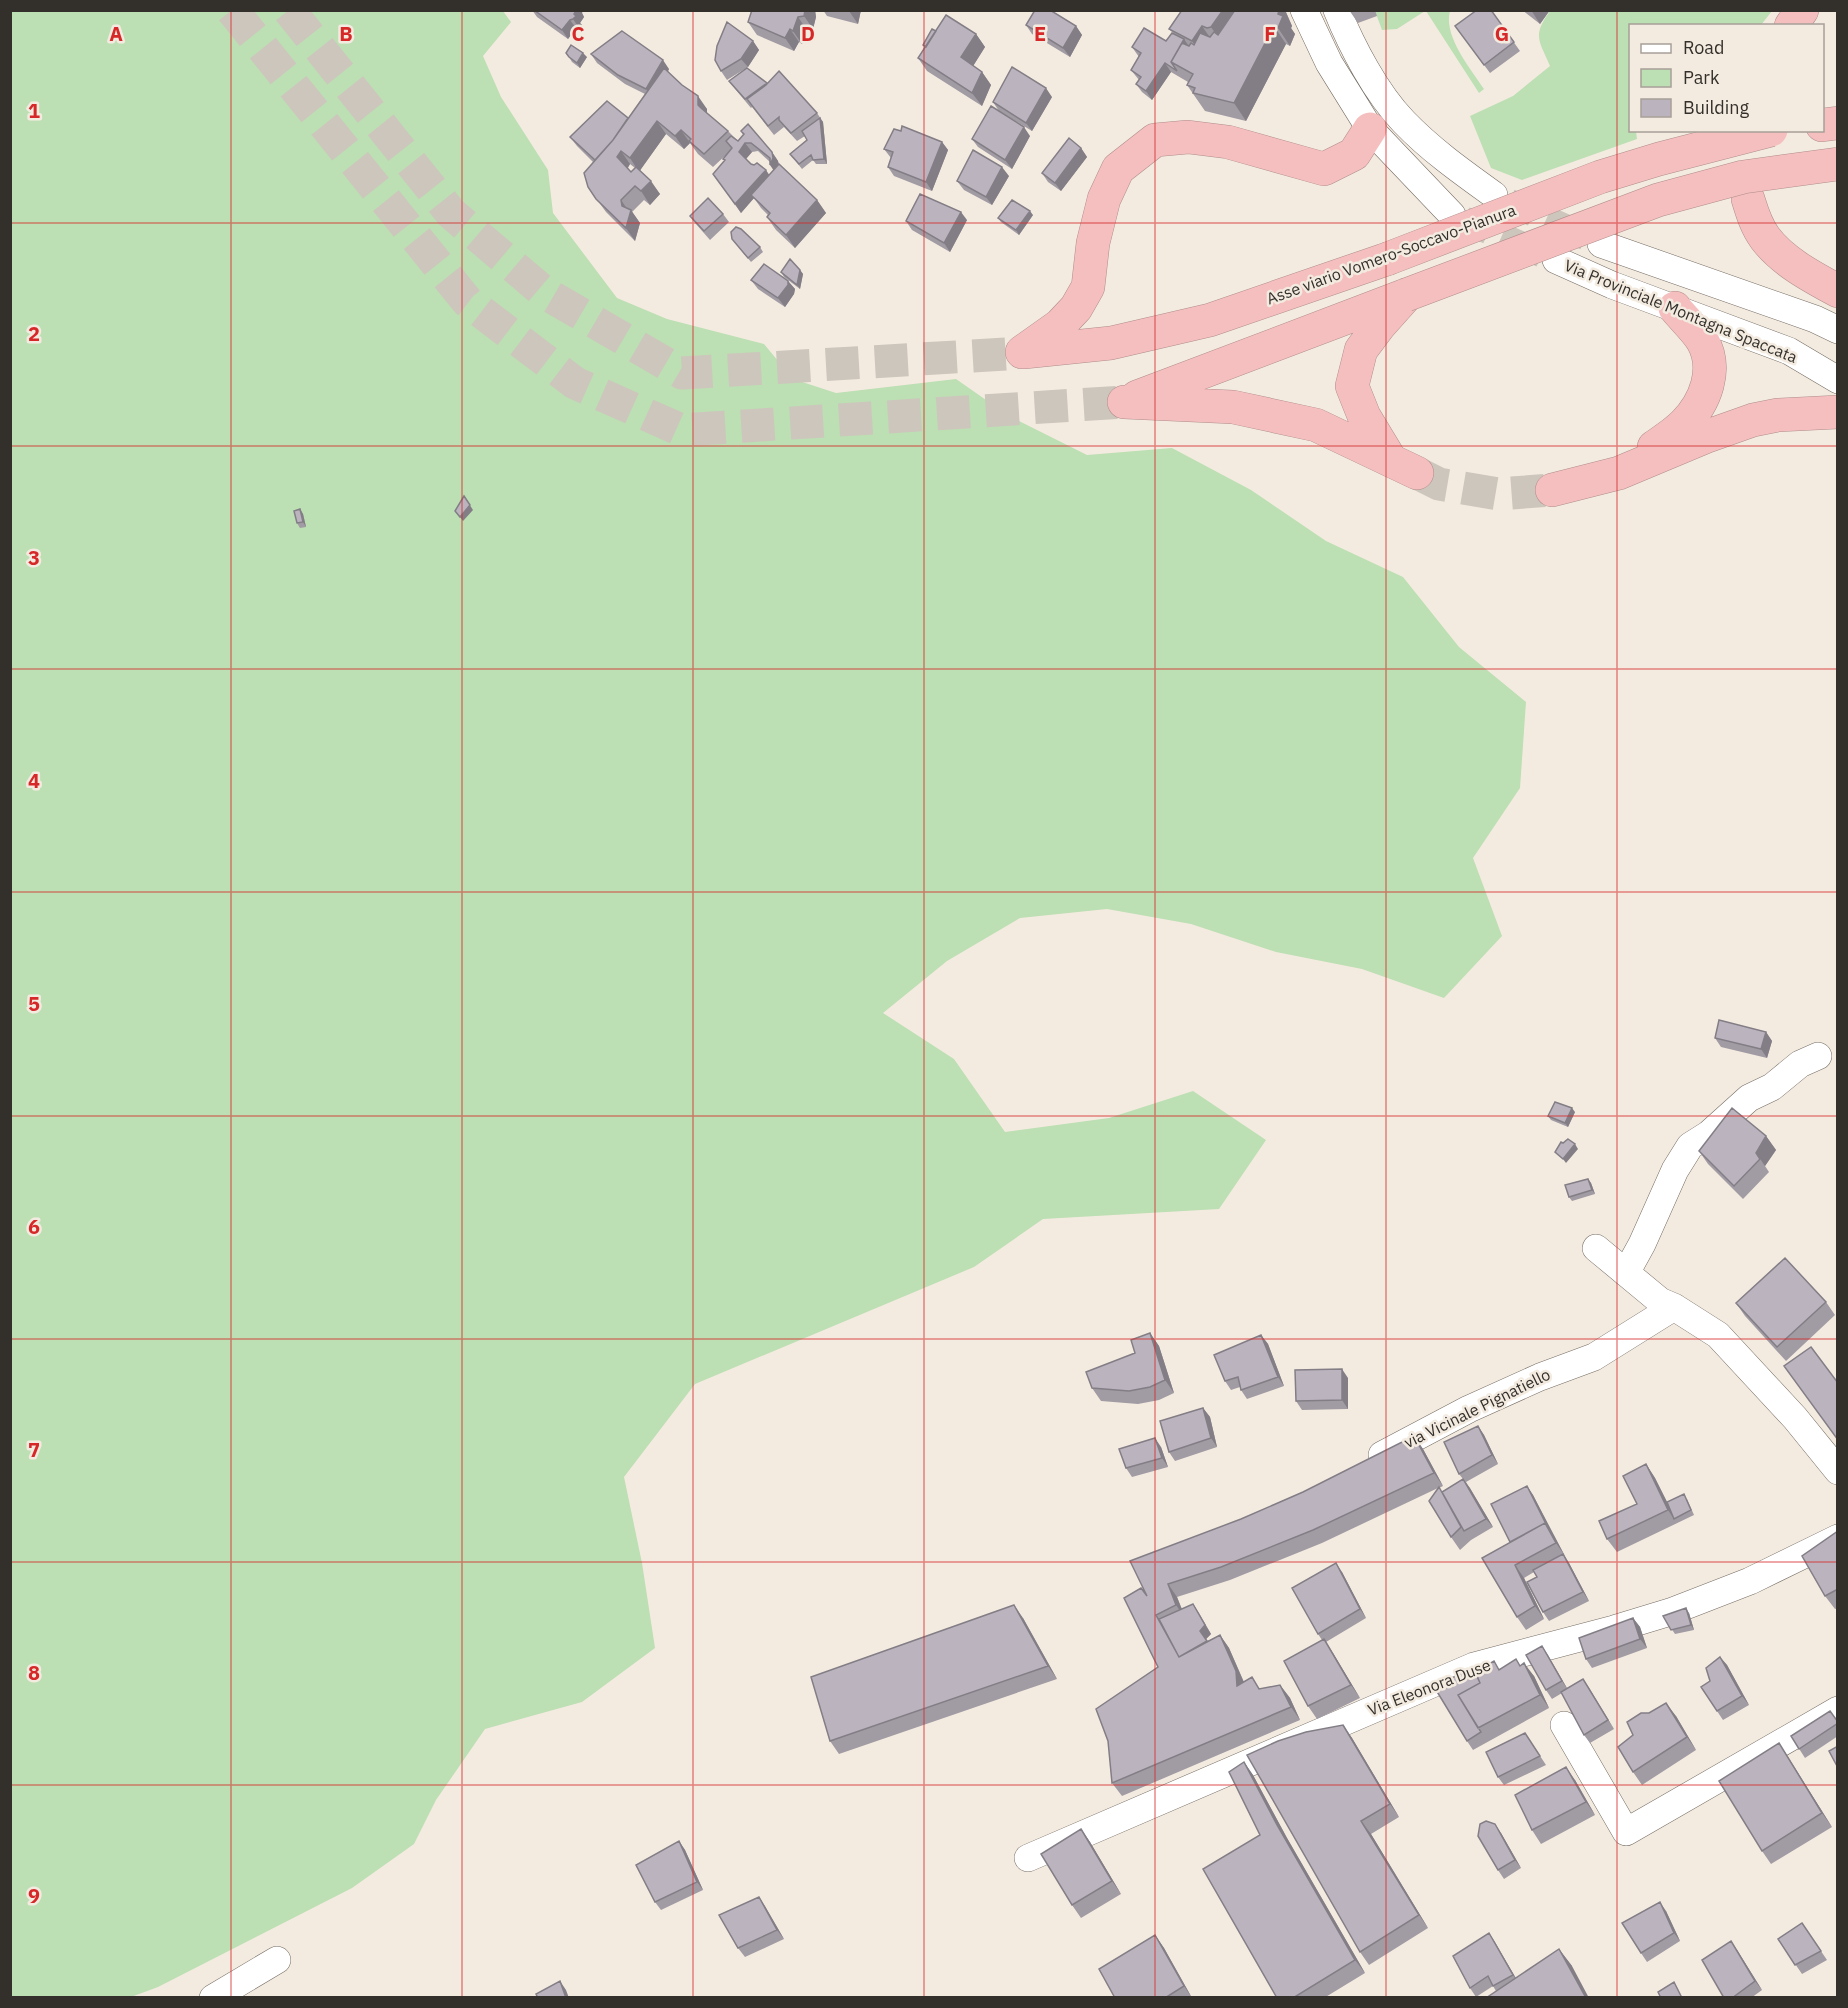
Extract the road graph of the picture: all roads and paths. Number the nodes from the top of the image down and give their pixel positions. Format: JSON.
{"nodes":[{"id":1,"x":1304,"y":10,"type":"edge"},
{"id":2,"x":1336,"y":10,"type":"edge"},
{"id":3,"x":1802,"y":10,"type":"edge"},
{"id":4,"x":1792,"y":24,"type":"edge"},
{"id":5,"x":1370,"y":129,"type":"junction"},
{"id":6,"x":1763,"y":132,"type":"edge"},
{"id":7,"x":1838,"y":164,"type":"edge"},
{"id":8,"x":1494,"y":195,"type":"tunnel mouth"},
{"id":9,"x":1748,"y":198,"type":"dead end"},
{"id":10,"x":1452,"y":215,"type":"tunnel mouth"},
{"id":11,"x":1601,"y":244,"type":"tunnel mouth"},
{"id":12,"x":1556,"y":260,"type":"tunnel mouth"},
{"id":13,"x":1838,"y":291,"type":"edge"},
{"id":14,"x":1406,"y":296,"type":"junction"},
{"id":15,"x":1675,"y":308,"type":"junction"},
{"id":16,"x":1838,"y":330,"type":"edge"},
{"id":17,"x":1838,"y":380,"type":"edge"},
{"id":18,"x":1838,"y":412,"type":"edge"},
{"id":19,"x":1619,"y":473,"type":"junction"},
{"id":20,"x":1552,"y":490,"type":"tunnel mouth"},
{"id":21,"x":1818,"y":1056,"type":"dead end"},
{"id":22,"x":1596,"y":1248,"type":"dead end"},
{"id":23,"x":1626,"y":1273,"type":"junction"},
{"id":24,"x":1674,"y":1306,"type":"junction"},
{"id":25,"x":1359,"y":1466,"type":"edge"},
{"id":26,"x":1838,"y":1470,"type":"edge"},
{"id":27,"x":1838,"y":1538,"type":"edge"},
{"id":28,"x":1838,"y":1710,"type":"edge"},
{"id":29,"x":1564,"y":1725,"type":"dead end"},
{"id":30,"x":1028,"y":1858,"type":"dead end"},
{"id":31,"x":277,"y":1960,"type":"dead end"},
{"id":32,"x":213,"y":1998,"type":"edge"}],
"edges":[{"from":1,"to":5,"type":"street"},
{"from":2,"to":8,"type":"street"},
{"from":3,"to":4,"type":"highway"},
{"from":5,"to":6,"type":"highway","name":"Asse viario Vomero-Soccavo-Pianura","bridge":true},
{"from":5,"to":10,"type":"street"},
{"from":7,"to":14,"type":"highway","bridge":true},
{"from":9,"to":13,"type":"highway"},
{"from":11,"to":16,"type":"street","name":"Via Provinciale Montagna Spaccata"},
{"from":12,"to":15,"type":"street","name":"Via Provinciale Montagna Spaccata"},
{"from":14,"to":14,"type":"highway"},
{"from":15,"to":17,"type":"street","name":"Via Provinciale Montagna Spaccata"},
{"from":15,"to":19,"type":"highway"},
{"from":18,"to":19,"type":"highway"},
{"from":19,"to":20,"type":"highway"},
{"from":21,"to":23,"type":"street"},
{"from":22,"to":23,"type":"street"},
{"from":23,"to":24,"type":"street"},
{"from":24,"to":25,"type":"street","name":"via Vicinale Pignatiello"},
{"from":24,"to":26,"type":"street"},
{"from":27,"to":30,"type":"street","name":"Via Eleonora Duse"},
{"from":28,"to":29,"type":"street"},
{"from":31,"to":32,"type":"street"}]}
